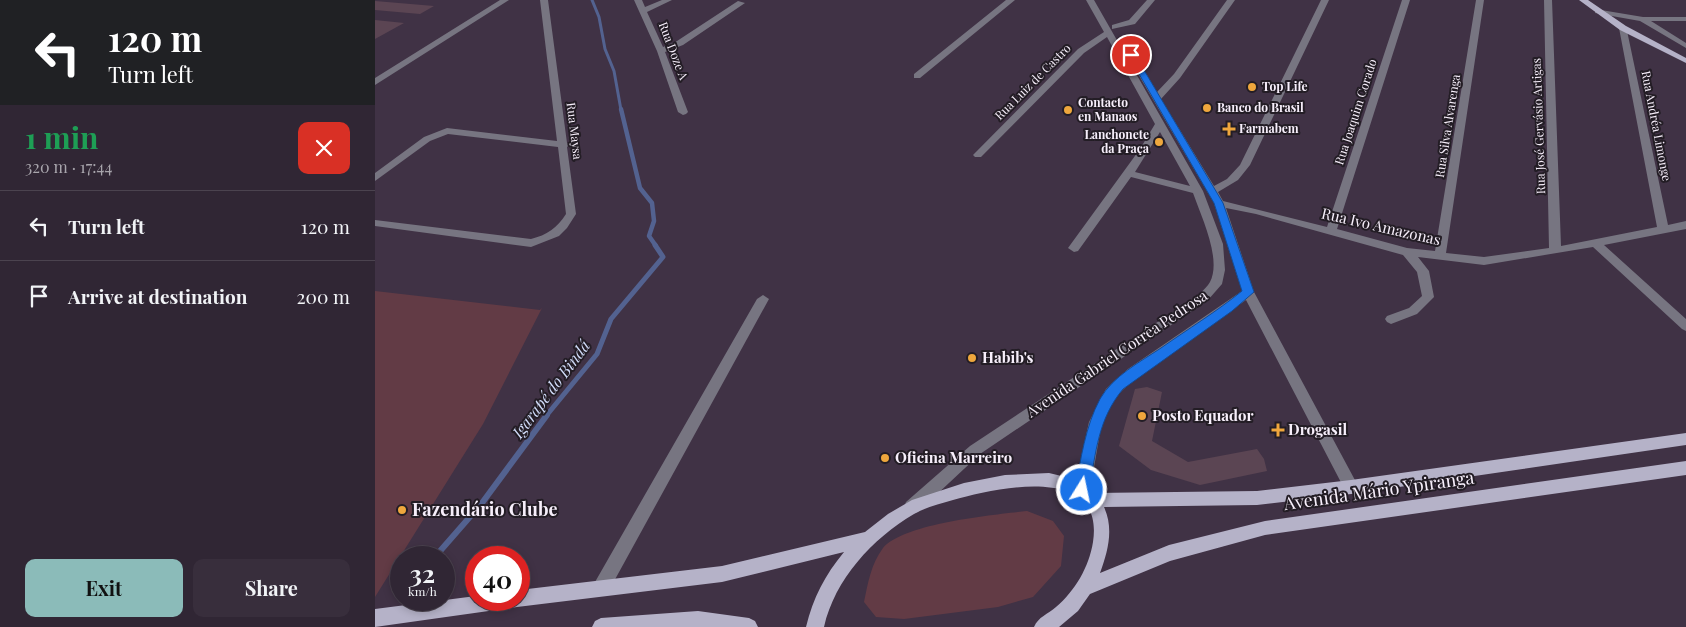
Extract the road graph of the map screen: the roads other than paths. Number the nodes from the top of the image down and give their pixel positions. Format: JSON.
{"nodes":[{"id":1,"x":505,"y":0,"type":"edge"},
{"id":2,"x":544,"y":0,"type":"edge"},
{"id":3,"x":638,"y":0,"type":"edge"},
{"id":4,"x":668,"y":0,"type":"edge"},
{"id":5,"x":1011,"y":0,"type":"edge"},
{"id":6,"x":1090,"y":0,"type":"edge"},
{"id":7,"x":1099,"y":0,"type":"edge"},
{"id":8,"x":1151,"y":0,"type":"edge"},
{"id":9,"x":1231,"y":0,"type":"edge"},
{"id":10,"x":1325,"y":0,"type":"edge"},
{"id":11,"x":1406,"y":0,"type":"edge"},
{"id":12,"x":1480,"y":0,"type":"edge"},
{"id":13,"x":1548,"y":0,"type":"edge"},
{"id":14,"x":1583,"y":0,"type":"edge"},
{"id":15,"x":741,"y":3,"type":"dead end"},
{"id":16,"x":643,"y":11,"type":"junction"},
{"id":17,"x":1598,"y":11,"type":"junction"},
{"id":18,"x":1642,"y":19,"type":"junction"},
{"id":19,"x":1686,"y":19,"type":"edge"},
{"id":20,"x":1623,"y":28,"type":"junction"},
{"id":21,"x":1112,"y":29,"type":"junction"},
{"id":22,"x":1686,"y":46,"type":"edge"},
{"id":23,"x":661,"y":51,"type":"junction"},
{"id":24,"x":1686,"y":61,"type":"edge"},
{"id":25,"x":917,"y":76,"type":"dead end"},
{"id":26,"x":375,"y":82,"type":"edge"},
{"id":27,"x":1157,"y":98,"type":"junction"},
{"id":28,"x":683,"y":112,"type":"dead end"},
{"id":29,"x":1160,"y":124,"type":"junction"},
{"id":30,"x":564,"y":145,"type":"junction"},
{"id":31,"x":978,"y":154,"type":"dead end"},
{"id":32,"x":1128,"y":173,"type":"junction"},
{"id":33,"x":375,"y":178,"type":"edge"},
{"id":34,"x":1205,"y":191,"type":"junction"},
{"id":35,"x":1219,"y":203,"type":"junction"},
{"id":36,"x":375,"y":223,"type":"edge"},
{"id":37,"x":1686,"y":225,"type":"edge"},
{"id":38,"x":1663,"y":229,"type":"junction"},
{"id":39,"x":1331,"y":231,"type":"junction"},
{"id":40,"x":1595,"y":243,"type":"junction"},
{"id":41,"x":1074,"y":248,"type":"dead end"},
{"id":42,"x":1407,"y":252,"type":"junction"},
{"id":43,"x":1555,"y":252,"type":"junction"},
{"id":44,"x":1440,"y":257,"type":"junction"},
{"id":45,"x":1248,"y":292,"type":"junction"},
{"id":46,"x":763,"y":299,"type":"dead end"},
{"id":47,"x":1391,"y":319,"type":"dead end"},
{"id":48,"x":1686,"y":326,"type":"edge"},
{"id":49,"x":1686,"y":439,"type":"edge"},
{"id":50,"x":1686,"y":468,"type":"edge"},
{"id":51,"x":1351,"y":487,"type":"junction"},
{"id":52,"x":1087,"y":495,"type":"junction"},
{"id":53,"x":911,"y":508,"type":"junction"},
{"id":54,"x":868,"y":539,"type":"junction"},
{"id":55,"x":1086,"y":587,"type":"junction"},
{"id":56,"x":601,"y":588,"type":"junction"},
{"id":57,"x":530,"y":598,"type":"edge"},
{"id":58,"x":465,"y":606,"type":"edge"},
{"id":59,"x":375,"y":618,"type":"edge"},
{"id":60,"x":1056,"y":622,"type":"edge"},
{"id":61,"x":601,"y":627,"type":"edge"},
{"id":62,"x":749,"y":627,"type":"edge"},
{"id":63,"x":815,"y":627,"type":"edge"},
{"id":64,"x":1043,"y":627,"type":"edge"}],
"edges":[{"from":1,"to":26,"type":"street"},
{"from":2,"to":30,"type":"street","name":"Rua Maysa"},
{"from":3,"to":16,"type":"street","name":"Rua Doze A"},
{"from":4,"to":16,"type":"street"},
{"from":5,"to":25,"type":"street"},
{"from":6,"to":21,"type":"street","name":"Avenida Gabriel Corrêa Pedrosa"},
{"from":7,"to":21,"type":"street","name":"Avenida Gabriel Corrêa Pedrosa"},
{"from":8,"to":21,"type":"street","name":"Rua Luiz de Castro"},
{"from":9,"to":27,"type":"street"},
{"from":10,"to":34,"type":"street"},
{"from":11,"to":39,"type":"street","name":"Rua Joaquim Corado"},
{"from":12,"to":44,"type":"street","name":"Rua Silva Alvarenga"},
{"from":13,"to":43,"type":"street","name":"Rua José Gervásio Artigas"},
{"from":14,"to":17,"type":"main road"},
{"from":15,"to":23,"type":"street"},
{"from":16,"to":23,"type":"street","name":"Rua Doze A"},
{"from":17,"to":18,"type":"street"},
{"from":17,"to":20,"type":"main road"},
{"from":18,"to":19,"type":"street"},
{"from":18,"to":22,"type":"street"},
{"from":20,"to":24,"type":"main road"},
{"from":20,"to":38,"type":"street","name":"Rua Andréa Limonge"},
{"from":21,"to":27,"type":"street","name":"Avenida Gabriel Corrêa Pedrosa"},
{"from":21,"to":29,"type":"street","name":"Avenida Gabriel Corrêa Pedrosa"},
{"from":21,"to":31,"type":"street","name":"Rua Luiz de Castro"},
{"from":23,"to":28,"type":"street","name":"Rua Doze A"},
{"from":27,"to":34,"type":"street","name":"Avenida Gabriel Corrêa Pedrosa"},
{"from":29,"to":32,"type":"street"},
{"from":29,"to":34,"type":"street","name":"Avenida Gabriel Corrêa Pedrosa"},
{"from":30,"to":33,"type":"street"},
{"from":30,"to":36,"type":"street","name":"Rua Maysa"},
{"from":32,"to":34,"type":"street"},
{"from":32,"to":41,"type":"street"},
{"from":34,"to":35,"type":"street","name":"Avenida Gabriel Corrêa Pedrosa"},
{"from":34,"to":53,"type":"street","name":"Avenida Gabriel Corrêa Pedrosa"},
{"from":35,"to":39,"type":"street","name":"Rua Ivo Amazonas"},
{"from":35,"to":45,"type":"street","name":"Avenida Gabriel Corrêa Pedrosa"},
{"from":37,"to":38,"type":"street","name":"Rua Ivo Amazonas"},
{"from":38,"to":40,"type":"street","name":"Rua Ivo Amazonas"},
{"from":39,"to":42,"type":"street","name":"Rua Ivo Amazonas"},
{"from":40,"to":43,"type":"street","name":"Rua Ivo Amazonas"},
{"from":40,"to":48,"type":"street"},
{"from":42,"to":44,"type":"street","name":"Rua Ivo Amazonas"},
{"from":42,"to":47,"type":"street"},
{"from":43,"to":44,"type":"street","name":"Rua Ivo Amazonas"},
{"from":45,"to":51,"type":"street","name":"Avenida Gabriel Corrêa Pedrosa"},
{"from":45,"to":52,"type":"street","name":"Avenida Gabriel Corrêa Pedrosa"},
{"from":46,"to":56,"type":"street"},
{"from":49,"to":51,"type":"main road","name":"Avenida Mário Ypiranga"},
{"from":50,"to":55,"type":"main road","name":"Avenida Mário Ypiranga"},
{"from":51,"to":52,"type":"main road","name":"Avenida Mário Ypiranga"},
{"from":52,"to":53,"type":"main road","name":"Avenida Mário Ypiranga"},
{"from":52,"to":55,"type":"main road"},
{"from":53,"to":54,"type":"main road","name":"Avenida Mário Ypiranga"},
{"from":54,"to":56,"type":"main road"},
{"from":54,"to":63,"type":"main road"},
{"from":55,"to":60,"type":"main road"},
{"from":56,"to":57,"type":"main road"},
{"from":58,"to":59,"type":"main road"},
{"from":60,"to":64,"type":"main road"},
{"from":61,"to":62,"type":"main road"}]}
